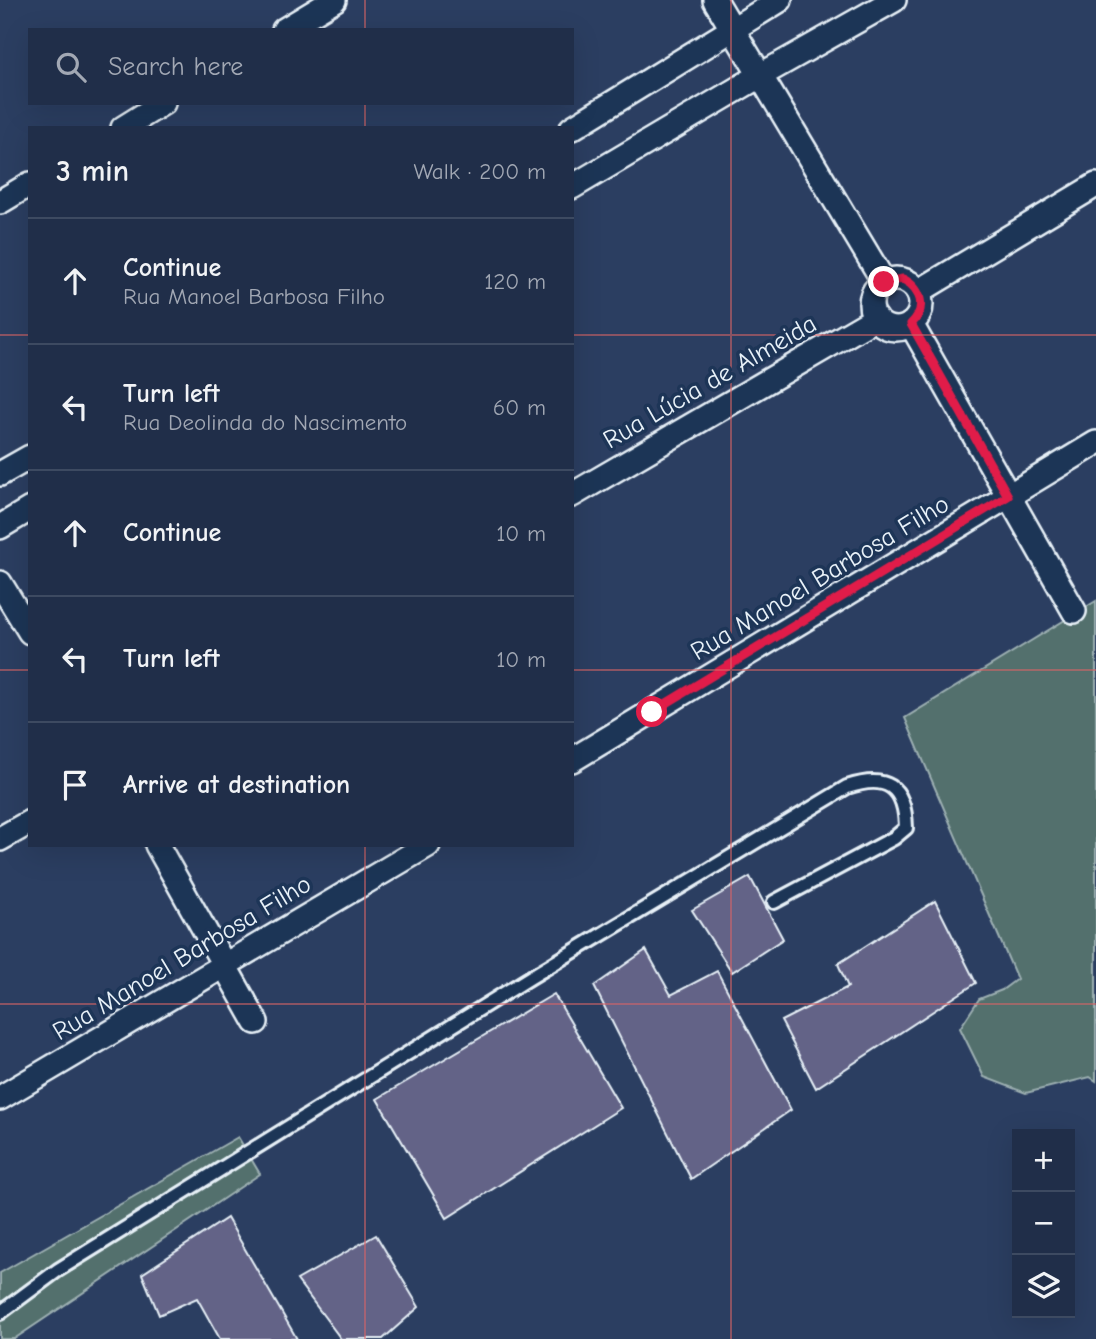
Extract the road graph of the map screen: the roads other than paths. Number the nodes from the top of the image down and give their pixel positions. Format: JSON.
{"nodes":[{"id":1,"x":334,"y":0,"type":"edge"},
{"id":2,"x":715,"y":0,"type":"edge"},
{"id":3,"x":780,"y":0,"type":"edge"},
{"id":4,"x":894,"y":0,"type":"edge"},
{"id":5,"x":287,"y":28,"type":"edge"},
{"id":6,"x":733,"y":30,"type":"junction"},
{"id":7,"x":761,"y":75,"type":"junction"},
{"id":8,"x":160,"y":105,"type":"edge"},
{"id":9,"x":125,"y":126,"type":"edge"},
{"id":10,"x":574,"y":127,"type":"edge"},
{"id":11,"x":28,"y":185,"type":"edge"},
{"id":12,"x":1096,"y":185,"type":"edge"},
{"id":13,"x":574,"y":186,"type":"edge"},
{"id":14,"x":0,"y":202,"type":"edge"},
{"id":15,"x":884,"y":282,"type":"junction"},
{"id":16,"x":918,"y":292,"type":"junction"},
{"id":17,"x":876,"y":318,"type":"junction"},
{"id":18,"x":911,"y":324,"type":"junction"},
{"id":19,"x":1096,"y":443,"type":"edge"},
{"id":20,"x":28,"y":458,"type":"edge"},
{"id":21,"x":0,"y":474,"type":"edge"},
{"id":22,"x":574,"y":494,"type":"edge"},
{"id":23,"x":1008,"y":496,"type":"junction"},
{"id":24,"x":28,"y":510,"type":"edge"},
{"id":25,"x":0,"y":527,"type":"edge"},
{"id":26,"x":0,"y":583,"type":"edge"},
{"id":27,"x":1074,"y":611,"type":"dead end"},
{"id":28,"x":28,"y":629,"type":"edge"},
{"id":29,"x":574,"y":759,"type":"edge"},
{"id":30,"x":28,"y":823,"type":"edge"},
{"id":31,"x":0,"y":839,"type":"edge"},
{"id":32,"x":158,"y":847,"type":"edge"},
{"id":33,"x":425,"y":847,"type":"edge"},
{"id":34,"x":774,"y":902,"type":"dead end"},
{"id":35,"x":226,"y":965,"type":"junction"},
{"id":36,"x":256,"y":1022,"type":"dead end"},
{"id":37,"x":0,"y":1098,"type":"edge"},
{"id":38,"x":0,"y":1313,"type":"edge"}],
"edges":[{"from":1,"to":5,"type":"street"},
{"from":2,"to":6,"type":"street"},
{"from":3,"to":6,"type":"street"},
{"from":4,"to":7,"type":"street"},
{"from":6,"to":7,"type":"street"},
{"from":6,"to":10,"type":"street"},
{"from":7,"to":13,"type":"street"},
{"from":7,"to":15,"type":"street"},
{"from":8,"to":9,"type":"street"},
{"from":11,"to":14,"type":"street"},
{"from":12,"to":16,"type":"street"},
{"from":15,"to":16,"type":"street"},
{"from":15,"to":17,"type":"street"},
{"from":16,"to":18,"type":"street"},
{"from":17,"to":18,"type":"street"},
{"from":17,"to":22,"type":"street","name":"Rua Lúcia de Almeida"},
{"from":18,"to":23,"type":"street"},
{"from":19,"to":23,"type":"street","name":"Rua Manoel Barbosa Filho"},
{"from":20,"to":21,"type":"street"},
{"from":23,"to":27,"type":"street"},
{"from":23,"to":29,"type":"street","name":"Rua Manoel Barbosa Filho"},
{"from":24,"to":25,"type":"street"},
{"from":26,"to":28,"type":"street"},
{"from":30,"to":31,"type":"street"},
{"from":32,"to":35,"type":"street"},
{"from":33,"to":35,"type":"street","name":"Rua Manoel Barbosa Filho"},
{"from":34,"to":38,"type":"lane"},
{"from":35,"to":36,"type":"street"},
{"from":35,"to":37,"type":"street","name":"Rua Manoel Barbosa Filho"}]}
